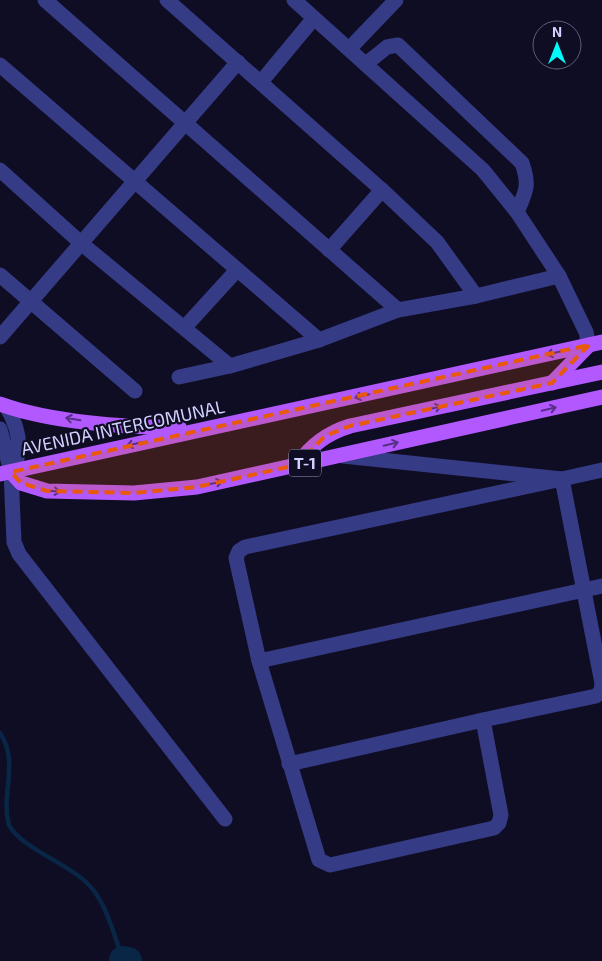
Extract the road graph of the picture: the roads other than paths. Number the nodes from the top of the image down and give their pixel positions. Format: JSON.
{"nodes":[{"id":1,"x":45,"y":0,"type":"edge"},
{"id":2,"x":167,"y":0,"type":"edge"},
{"id":3,"x":294,"y":0,"type":"edge"},
{"id":4,"x":396,"y":0,"type":"edge"},
{"id":5,"x":314,"y":18,"type":"junction"},
{"id":6,"x":350,"y":48,"type":"junction"},
{"id":7,"x":238,"y":62,"type":"junction"},
{"id":8,"x":366,"y":63,"type":"junction"},
{"id":9,"x":0,"y":64,"type":"edge"},
{"id":10,"x":261,"y":82,"type":"junction"},
{"id":11,"x":184,"y":124,"type":"junction"},
{"id":12,"x":0,"y":170,"type":"edge"},
{"id":13,"x":135,"y":184,"type":"junction"},
{"id":14,"x":382,"y":190,"type":"junction"},
{"id":15,"x":517,"y":212,"type":"junction"},
{"id":16,"x":82,"y":244,"type":"junction"},
{"id":17,"x":329,"y":250,"type":"junction"},
{"id":18,"x":237,"y":270,"type":"junction"},
{"id":19,"x":0,"y":275,"type":"edge"},
{"id":20,"x":559,"y":276,"type":"junction"},
{"id":21,"x":476,"y":296,"type":"junction"},
{"id":22,"x":31,"y":302,"type":"junction"},
{"id":23,"x":398,"y":310,"type":"junction"},
{"id":24,"x":185,"y":328,"type":"junction"},
{"id":25,"x":0,"y":337,"type":"edge"},
{"id":26,"x":319,"y":340,"type":"junction"},
{"id":27,"x":598,"y":346,"type":"edge"},
{"id":28,"x":230,"y":366,"type":"junction"},
{"id":29,"x":602,"y":372,"type":"edge"},
{"id":30,"x":179,"y":377,"type":"dead end"},
{"id":31,"x":552,"y":383,"type":"junction"},
{"id":32,"x":135,"y":391,"type":"dead end"},
{"id":33,"x":602,"y":397,"type":"edge"},
{"id":34,"x":3,"y":405,"type":"edge"},
{"id":35,"x":208,"y":427,"type":"junction"},
{"id":36,"x":0,"y":429,"type":"edge"},
{"id":37,"x":339,"y":456,"type":"junction"},
{"id":38,"x":297,"y":465,"type":"junction"},
{"id":39,"x":602,"y":470,"type":"edge"},
{"id":40,"x":6,"y":473,"type":"edge"},
{"id":41,"x":562,"y":479,"type":"junction"},
{"id":42,"x":602,"y":586,"type":"edge"},
{"id":43,"x":583,"y":590,"type":"junction"},
{"id":44,"x":259,"y":661,"type":"junction"},
{"id":45,"x":483,"y":720,"type":"junction"},
{"id":46,"x":290,"y":764,"type":"junction"},
{"id":47,"x":225,"y":819,"type":"dead end"}],
"edges":[{"from":1,"to":11,"type":"street"},
{"from":2,"to":7,"type":"street"},
{"from":3,"to":5,"type":"street"},
{"from":4,"to":6,"type":"street"},
{"from":5,"to":6,"type":"street"},
{"from":5,"to":10,"type":"street"},
{"from":6,"to":8,"type":"street"},
{"from":7,"to":10,"type":"street"},
{"from":7,"to":11,"type":"street"},
{"from":8,"to":15,"type":"street"},
{"from":8,"to":15,"type":"street"},
{"from":9,"to":13,"type":"street"},
{"from":10,"to":14,"type":"street"},
{"from":11,"to":13,"type":"street"},
{"from":11,"to":17,"type":"street"},
{"from":12,"to":16,"type":"street"},
{"from":13,"to":16,"type":"street"},
{"from":13,"to":18,"type":"street"},
{"from":14,"to":17,"type":"street"},
{"from":14,"to":21,"type":"street"},
{"from":15,"to":20,"type":"street"},
{"from":16,"to":22,"type":"street"},
{"from":16,"to":24,"type":"street"},
{"from":17,"to":23,"type":"street"},
{"from":18,"to":24,"type":"street"},
{"from":18,"to":26,"type":"street"},
{"from":19,"to":22,"type":"street"},
{"from":20,"to":21,"type":"street"},
{"from":20,"to":27,"type":"street"},
{"from":21,"to":23,"type":"street"},
{"from":22,"to":25,"type":"street"},
{"from":22,"to":32,"type":"street"},
{"from":23,"to":26,"type":"street"},
{"from":24,"to":28,"type":"street"},
{"from":26,"to":28,"type":"street"},
{"from":27,"to":31,"type":"main road"},
{"from":27,"to":35,"type":"main road","name":"AVENIDA INTERCOMUNAL","one_way":true},
{"from":28,"to":30,"type":"street"},
{"from":29,"to":31,"type":"main road"},
{"from":38,"to":31,"type":"main road","one_way":true},
{"from":37,"to":33,"type":"main road","name":"AVENIDA INTERCOMUNAL","number":"T-1","one_way":true},
{"from":35,"to":34,"type":"main road","one_way":true},
{"from":34,"to":40,"type":"street"},
{"from":35,"to":40,"type":"main road","name":"AVENIDA INTERCOMUNAL","one_way":true},
{"from":36,"to":40,"type":"street"},
{"from":37,"to":38,"type":"main road","name":"AVENIDA INTERCOMUNAL","number":"T-1"},
{"from":37,"to":41,"type":"street"},
{"from":40,"to":38,"type":"main road","name":"AVENIDA INTERCOMUNAL","number":"T-1","one_way":true},
{"from":39,"to":41,"type":"street"},
{"from":40,"to":47,"type":"street"},
{"from":41,"to":43,"type":"street"},
{"from":41,"to":44,"type":"street"},
{"from":42,"to":43,"type":"street"},
{"from":43,"to":44,"type":"street"},
{"from":43,"to":45,"type":"street"},
{"from":44,"to":46,"type":"street"},
{"from":45,"to":46,"type":"street"},
{"from":45,"to":46,"type":"street"}]}
